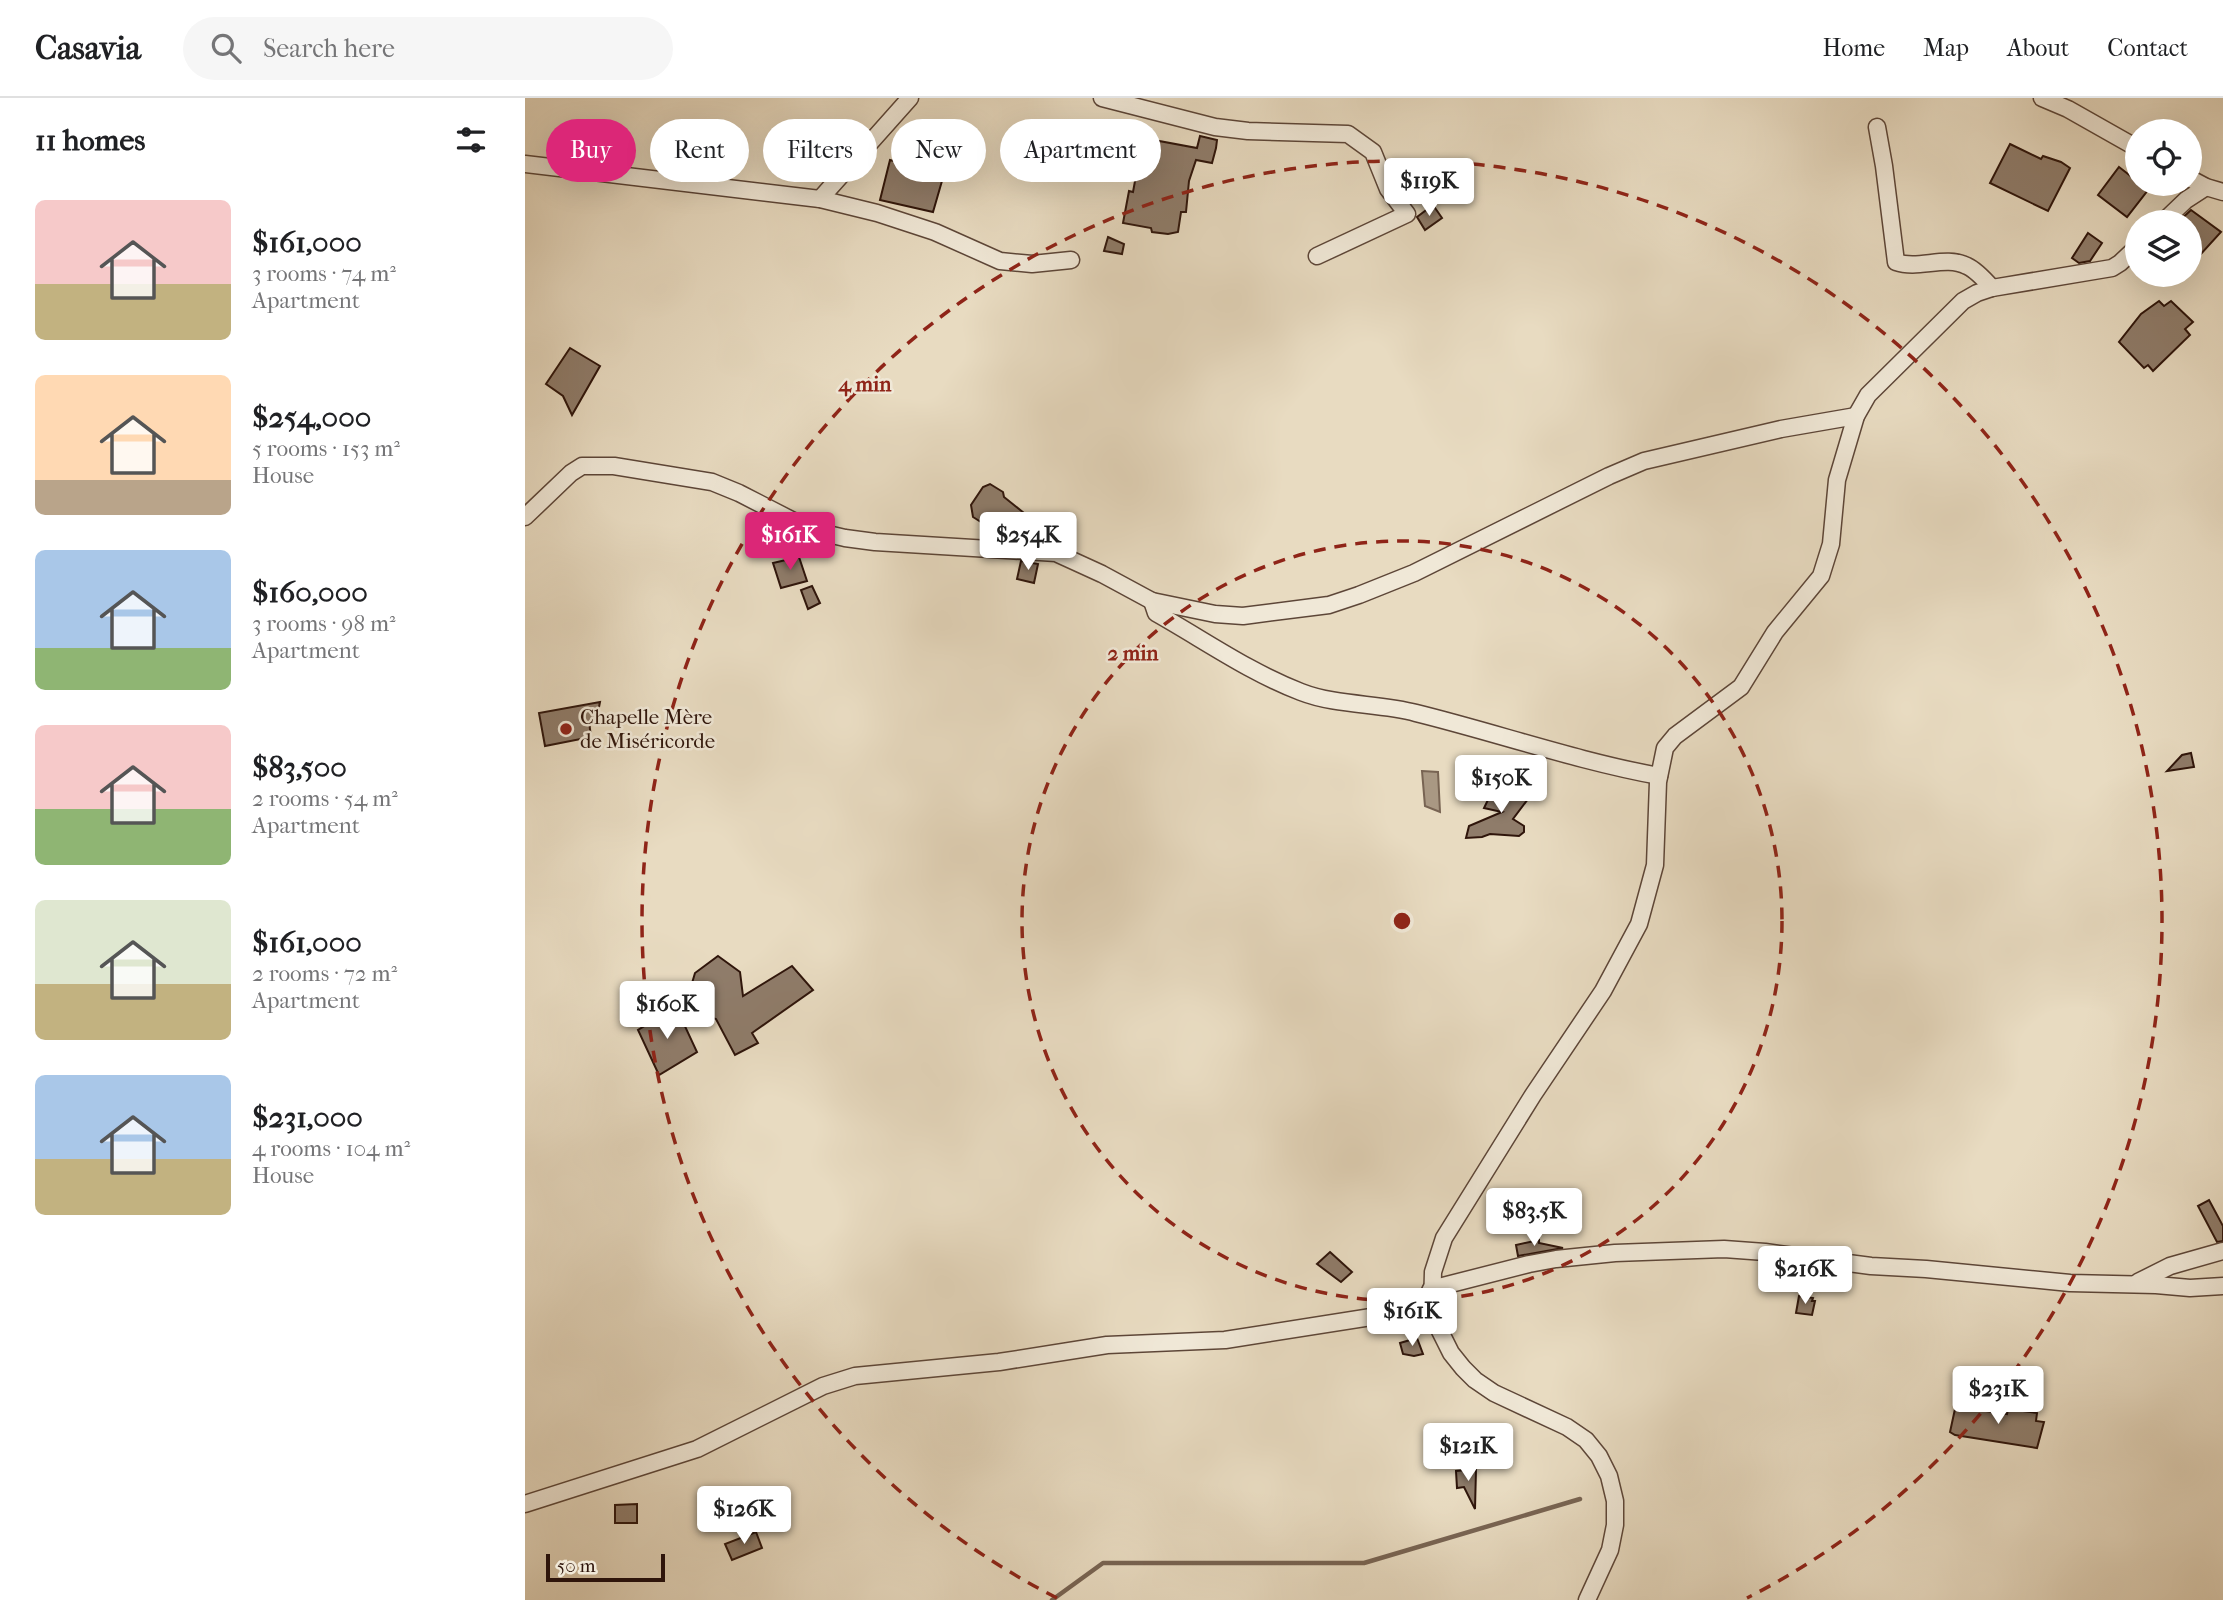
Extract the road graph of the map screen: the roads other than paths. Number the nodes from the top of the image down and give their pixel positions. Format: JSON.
{"nodes":[{"id":1,"x":910,"y":98,"type":"edge"},
{"id":2,"x":1102,"y":98,"type":"edge"},
{"id":3,"x":2042,"y":98,"type":"edge"},
{"id":4,"x":1877,"y":127,"type":"dead end"},
{"id":5,"x":2125,"y":141,"type":"edge"},
{"id":6,"x":525,"y":164,"type":"edge"},
{"id":7,"x":2202,"y":185,"type":"edge"},
{"id":8,"x":2206,"y":187,"type":"junction"},
{"id":9,"x":2223,"y":191,"type":"edge"},
{"id":10,"x":820,"y":199,"type":"junction"},
{"id":11,"x":2176,"y":210,"type":"edge"},
{"id":12,"x":1317,"y":256,"type":"dead end"},
{"id":13,"x":2125,"y":259,"type":"edge"},
{"id":14,"x":1071,"y":260,"type":"dead end"},
{"id":15,"x":1992,"y":288,"type":"junction"},
{"id":16,"x":1856,"y":416,"type":"junction"},
{"id":17,"x":525,"y":517,"type":"edge"},
{"id":18,"x":1151,"y":601,"type":"junction"},
{"id":19,"x":1659,"y":776,"type":"junction"},
{"id":20,"x":2223,"y":1251,"type":"edge"},
{"id":21,"x":2132,"y":1284,"type":"junction"},
{"id":22,"x":2223,"y":1286,"type":"edge"},
{"id":23,"x":1431,"y":1289,"type":"junction"},
{"id":24,"x":525,"y":1504,"type":"edge"},
{"id":25,"x":1587,"y":1600,"type":"edge"}],
"edges":[{"from":1,"to":10,"type":"street"},
{"from":2,"to":12,"type":"street"},
{"from":3,"to":5,"type":"street"},
{"from":4,"to":15,"type":"street"},
{"from":6,"to":10,"type":"street"},
{"from":7,"to":8,"type":"street"},
{"from":8,"to":9,"type":"street"},
{"from":8,"to":11,"type":"street"},
{"from":10,"to":14,"type":"street"},
{"from":13,"to":15,"type":"street"},
{"from":15,"to":16,"type":"street"},
{"from":16,"to":18,"type":"street"},
{"from":16,"to":19,"type":"street"},
{"from":17,"to":18,"type":"street"},
{"from":18,"to":19,"type":"street"},
{"from":19,"to":23,"type":"street"},
{"from":20,"to":21,"type":"street"},
{"from":21,"to":22,"type":"street"},
{"from":21,"to":23,"type":"street"},
{"from":23,"to":24,"type":"street"},
{"from":23,"to":25,"type":"street"}]}
